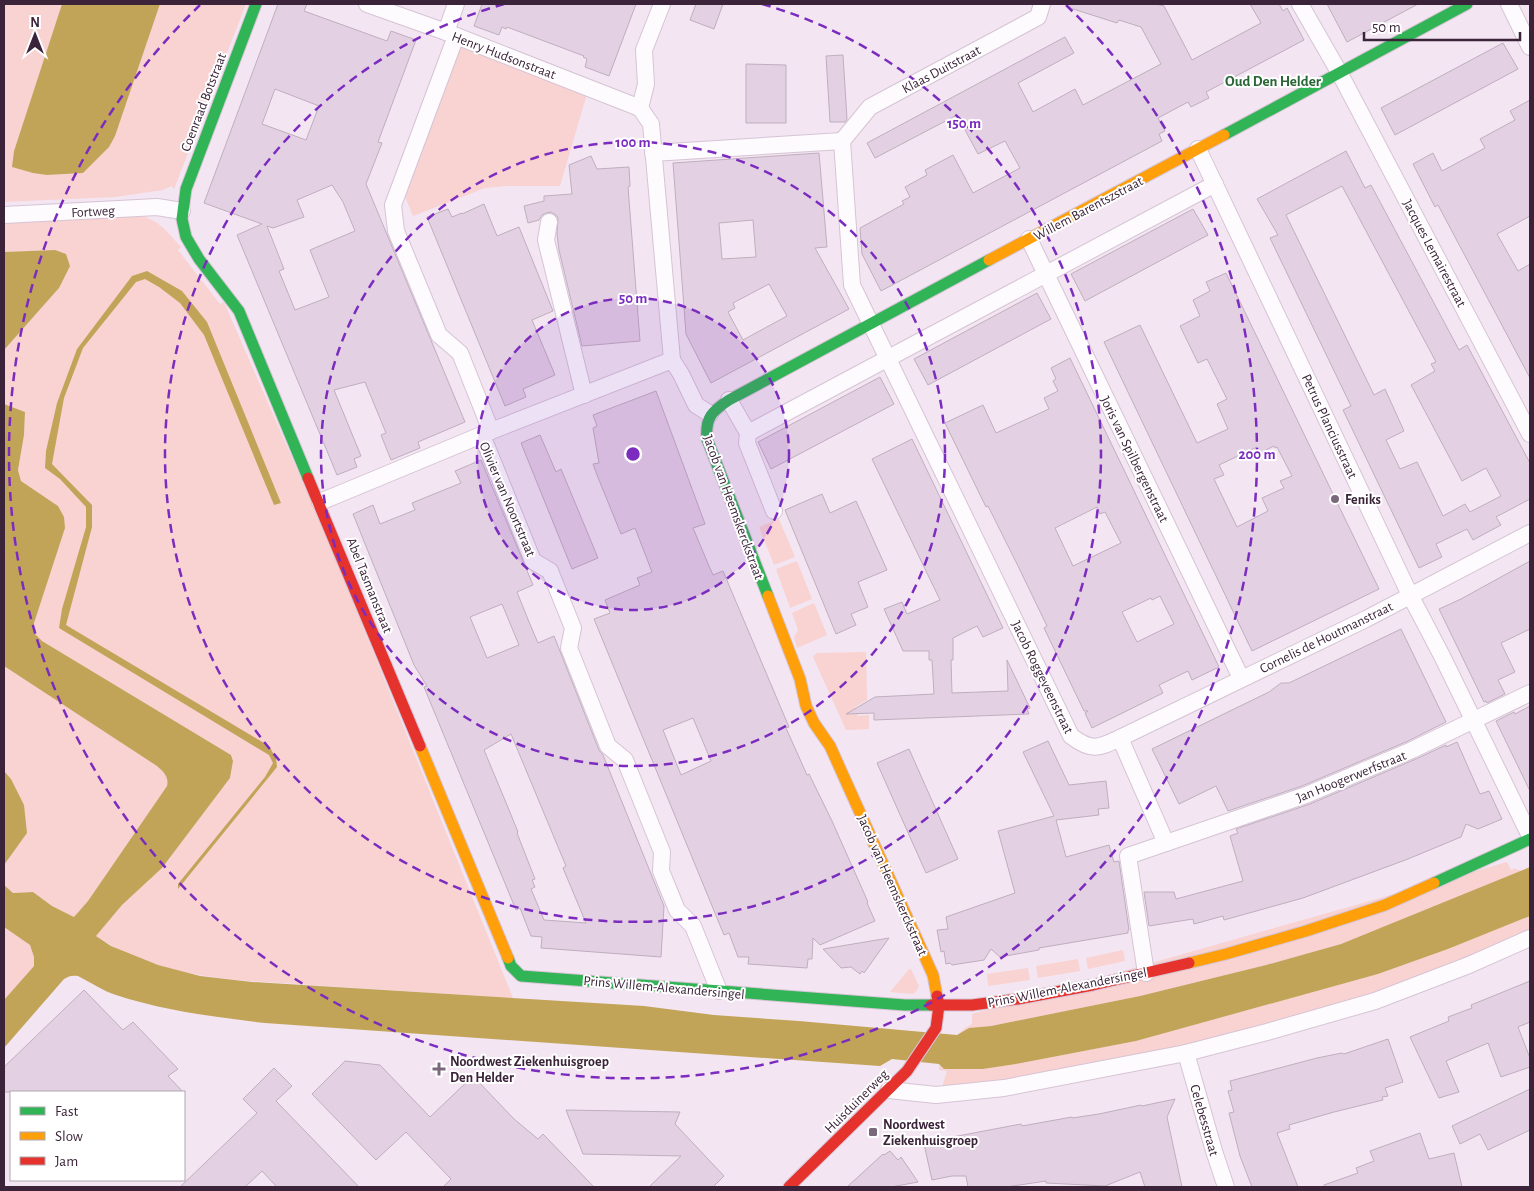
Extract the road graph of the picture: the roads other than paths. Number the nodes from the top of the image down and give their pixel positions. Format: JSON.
{"nodes":[{"id":1,"x":256,"y":4,"type":"edge"},
{"id":2,"x":367,"y":4,"type":"edge"},
{"id":3,"x":456,"y":4,"type":"edge"},
{"id":4,"x":662,"y":4,"type":"edge"},
{"id":5,"x":1042,"y":4,"type":"edge"},
{"id":6,"x":1300,"y":4,"type":"edge"},
{"id":7,"x":1467,"y":4,"type":"edge"},
{"id":8,"x":1509,"y":4,"type":"edge"},
{"id":9,"x":451,"y":34,"type":"junction"},
{"id":10,"x":1530,"y":47,"type":"edge"},
{"id":11,"x":1339,"y":72,"type":"junction"},
{"id":12,"x":640,"y":108,"type":"junction"},
{"id":13,"x":842,"y":141,"type":"junction"},
{"id":14,"x":1198,"y":149,"type":"junction"},
{"id":15,"x":653,"y":153,"type":"junction"},
{"id":16,"x":1215,"y":184,"type":"junction"},
{"id":17,"x":182,"y":211,"type":"junction"},
{"id":18,"x":4,"y":216,"type":"edge"},
{"id":19,"x":549,"y":222,"type":"dead end"},
{"id":20,"x":1029,"y":239,"type":"junction"},
{"id":21,"x":1046,"y":274,"type":"junction"},
{"id":22,"x":871,"y":324,"type":"junction"},
{"id":23,"x":888,"y":358,"type":"junction"},
{"id":24,"x":672,"y":360,"type":"junction"},
{"id":25,"x":584,"y":395,"type":"junction"},
{"id":26,"x":729,"y":400,"type":"junction"},
{"id":27,"x":710,"y":414,"type":"junction"},
{"id":28,"x":487,"y":433,"type":"junction"},
{"id":29,"x":748,"y":433,"type":"junction"},
{"id":30,"x":1530,"y":434,"type":"edge"},
{"id":31,"x":320,"y":502,"type":"junction"},
{"id":32,"x":774,"y":511,"type":"dead end"},
{"id":33,"x":1530,"y":533,"type":"edge"},
{"id":34,"x":1410,"y":595,"type":"junction"},
{"id":35,"x":1242,"y":678,"type":"junction"},
{"id":36,"x":800,"y":679,"type":"junction"},
{"id":37,"x":1530,"y":693,"type":"edge"},
{"id":38,"x":817,"y":698,"type":"dead end"},
{"id":39,"x":824,"y":717,"type":"dead end"},
{"id":40,"x":1474,"y":722,"type":"junction"},
{"id":41,"x":1120,"y":738,"type":"junction"},
{"id":42,"x":830,"y":746,"type":"junction"},
{"id":43,"x":1530,"y":838,"type":"edge"},
{"id":44,"x":1166,"y":843,"type":"junction"},
{"id":45,"x":1530,"y":938,"type":"edge"},
{"id":46,"x":1146,"y":973,"type":"junction"},
{"id":47,"x":521,"y":976,"type":"joint"},
{"id":48,"x":719,"y":991,"type":"junction"},
{"id":49,"x":939,"y":1005,"type":"junction"},
{"id":50,"x":936,"y":1028,"type":"joint"},
{"id":51,"x":1186,"y":1053,"type":"junction"},
{"id":52,"x":889,"y":1090,"type":"junction"},
{"id":53,"x":789,"y":1187,"type":"edge"},
{"id":54,"x":1226,"y":1187,"type":"edge"}],
"edges":[{"from":1,"to":17,"type":"street","name":"Coenraad Botstraat"},
{"from":2,"to":9,"type":"street","name":"Henry Hudsonstraat"},
{"from":3,"to":9,"type":"street","name":"Olivier van Noortstraat"},
{"from":4,"to":12,"type":"street"},
{"from":5,"to":13,"type":"street","name":"Klaas Duitstraat"},
{"from":6,"to":11,"type":"street","name":"Jacques Lemairestraat"},
{"from":7,"to":11,"type":"street","name":"Willem Barentszstraat"},
{"from":8,"to":10,"type":"street"},
{"from":9,"to":12,"type":"street","name":"Henry Hudsonstraat"},
{"from":9,"to":28,"type":"street","name":"Olivier van Noortstraat"},
{"from":11,"to":14,"type":"street","name":"Willem Barentszstraat"},
{"from":11,"to":30,"type":"street","name":"Jacques Lemairestraat"},
{"from":12,"to":15,"type":"street","name":"Jacob van Heemskerckstraat"},
{"from":13,"to":15,"type":"street"},
{"from":13,"to":22,"type":"street","name":"Jacob Roggeveenstraat"},
{"from":14,"to":16,"type":"street","name":"Petrus Planciusstraat"},
{"from":14,"to":20,"type":"street","name":"Willem Barentszstraat"},
{"from":15,"to":24,"type":"street","name":"Jacob van Heemskerckstraat"},
{"from":16,"to":21,"type":"street"},
{"from":16,"to":34,"type":"street","name":"Petrus Planciusstraat"},
{"from":17,"to":18,"type":"street","name":"Fortweg"},
{"from":17,"to":31,"type":"street","name":"Abel Tasmanstraat"},
{"from":19,"to":25,"type":"street"},
{"from":20,"to":21,"type":"street","name":"Joris van Spilbergenstraat"},
{"from":20,"to":22,"type":"street","name":"Willem Barentszstraat"},
{"from":21,"to":23,"type":"street"},
{"from":21,"to":35,"type":"street","name":"Joris van Spilbergenstraat"},
{"from":22,"to":23,"type":"street","name":"Jacob Roggeveenstraat"},
{"from":22,"to":26,"type":"street","name":"Willem Barentszstraat"},
{"from":23,"to":29,"type":"street"},
{"from":23,"to":41,"type":"street","name":"Jacob Roggeveenstraat"},
{"from":24,"to":25,"type":"street"},
{"from":24,"to":27,"type":"street","name":"Jacob van Heemskerckstraat"},
{"from":25,"to":28,"type":"street"},
{"from":26,"to":27,"type":"street","name":"Willem Barentszstraat"},
{"from":26,"to":29,"type":"street"},
{"from":27,"to":36,"type":"street","name":"Jacob van Heemskerckstraat"},
{"from":28,"to":31,"type":"street"},
{"from":28,"to":48,"type":"street","name":"Olivier van Noortstraat"},
{"from":29,"to":32,"type":"street"},
{"from":31,"to":47,"type":"street","name":"Abel Tasmanstraat"},
{"from":33,"to":34,"type":"street","name":"Cornelis de Houtmanstraat"},
{"from":34,"to":35,"type":"street","name":"Cornelis de Houtmanstraat"},
{"from":34,"to":40,"type":"street","name":"Petrus Planciusstraat"},
{"from":35,"to":41,"type":"street","name":"Cornelis de Houtmanstraat"},
{"from":36,"to":38,"type":"street","name":"Jacob van Heemskerckstraat"},
{"from":36,"to":42,"type":"street","name":"Jacob van Heemskerckstraat"},
{"from":37,"to":40,"type":"street","name":"Jan Hoogerwerfstraat"},
{"from":39,"to":42,"type":"street","name":"Jacob van Heemskerckstraat"},
{"from":40,"to":43,"type":"street","name":"Petrus Planciusstraat"},
{"from":40,"to":44,"type":"street","name":"Jan Hoogerwerfstraat"},
{"from":41,"to":44,"type":"street"},
{"from":42,"to":49,"type":"street","name":"Jacob van Heemskerckstraat"},
{"from":43,"to":46,"type":"street","name":"Prins Willem-Alexandersingel"},
{"from":44,"to":46,"type":"street"},
{"from":45,"to":51,"type":"street"},
{"from":46,"to":49,"type":"street","name":"Prins Willem-Alexandersingel"},
{"from":47,"to":48,"type":"street","name":"Prins Willem-Alexandersingel"},
{"from":48,"to":49,"type":"street","name":"Prins Willem-Alexandersingel"},
{"from":49,"to":50,"type":"street","name":"Jacob van Heemskerckstraat"},
{"from":50,"to":52,"type":"street","name":"Huisduinerweg"},
{"from":51,"to":52,"type":"street"},
{"from":51,"to":54,"type":"street","name":"Celebesstraat"},
{"from":52,"to":53,"type":"street","name":"Huisduinerweg"}]}
